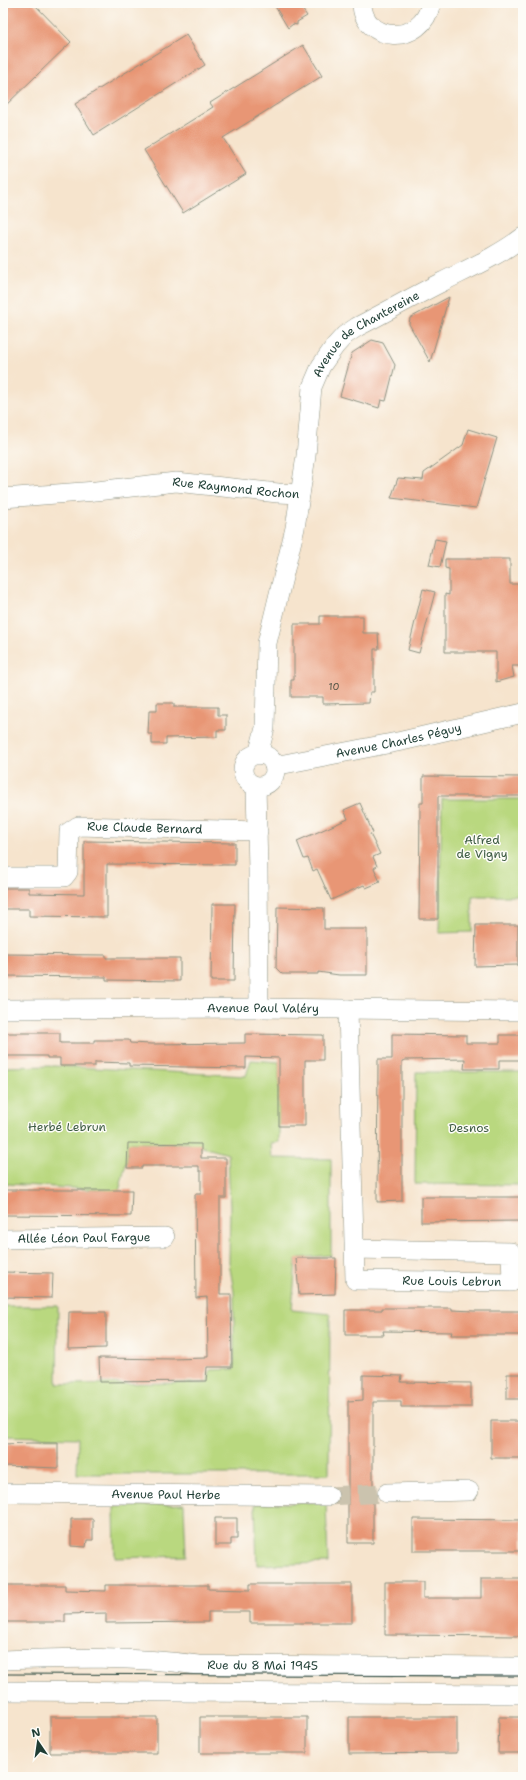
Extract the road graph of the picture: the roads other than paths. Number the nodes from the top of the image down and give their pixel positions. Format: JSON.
{"nodes":[{"id":1,"x":362,"y":3,"type":"edge"},
{"id":2,"x":435,"y":3,"type":"edge"},
{"id":3,"x":523,"y":237,"type":"edge"},
{"id":4,"x":300,"y":494,"type":"junction"},
{"id":5,"x":3,"y":498,"type":"edge"},
{"id":6,"x":523,"y":712,"type":"edge"},
{"id":7,"x":258,"y":755,"type":"junction"},
{"id":8,"x":274,"y":766,"type":"junction"},
{"id":9,"x":256,"y":786,"type":"junction"},
{"id":10,"x":258,"y":831,"type":"junction"},
{"id":11,"x":3,"y":878,"type":"edge"},
{"id":12,"x":259,"y":1008,"type":"junction"},
{"id":13,"x":3,"y":1009,"type":"edge"},
{"id":14,"x":348,"y":1009,"type":"junction"},
{"id":15,"x":523,"y":1011,"type":"edge"},
{"id":16,"x":165,"y":1237,"type":"dead end"},
{"id":17,"x":3,"y":1239,"type":"edge"},
{"id":18,"x":354,"y":1249,"type":"junction"},
{"id":19,"x":470,"y":1491,"type":"dead end"},
{"id":20,"x":3,"y":1492,"type":"edge"},
{"id":21,"x":387,"y":1493,"type":"tunnel mouth"},
{"id":22,"x":329,"y":1496,"type":"tunnel mouth"},
{"id":23,"x":3,"y":1660,"type":"edge"},
{"id":24,"x":523,"y":1666,"type":"edge"},
{"id":25,"x":3,"y":1691,"type":"edge"},
{"id":26,"x":523,"y":1694,"type":"edge"}],
"edges":[{"from":1,"to":2,"type":"street"},
{"from":3,"to":4,"type":"street","name":"Avenue de Chantereine"},
{"from":4,"to":5,"type":"street","name":"Rue Raymond Rochon"},
{"from":4,"to":7,"type":"street","name":"Rue Raymond Rochon"},
{"from":6,"to":8,"type":"street","name":"Avenue Charles Péguy"},
{"from":7,"to":8,"type":"street"},
{"from":7,"to":9,"type":"street"},
{"from":8,"to":9,"type":"street"},
{"from":9,"to":10,"type":"street"},
{"from":10,"to":11,"type":"street","name":"Rue Claude Bernard"},
{"from":10,"to":12,"type":"street"},
{"from":12,"to":13,"type":"street","name":"Avenue Paul Valéry"},
{"from":12,"to":14,"type":"street","name":"Avenue Paul Valéry"},
{"from":14,"to":15,"type":"street","name":"Avenue Paul Valéry"},
{"from":14,"to":18,"type":"street","name":"Rue Louis Lebrun"},
{"from":16,"to":17,"type":"street","name":"Allée Léon Paul Fargue"},
{"from":18,"to":18,"type":"street","name":"Rue Louis Lebrun"},
{"from":19,"to":21,"type":"street"},
{"from":20,"to":22,"type":"street","name":"Avenue Paul Herbe"},
{"from":23,"to":24,"type":"street","name":"Rue du 8 Mai 1945"},
{"from":25,"to":26,"type":"street"}]}
